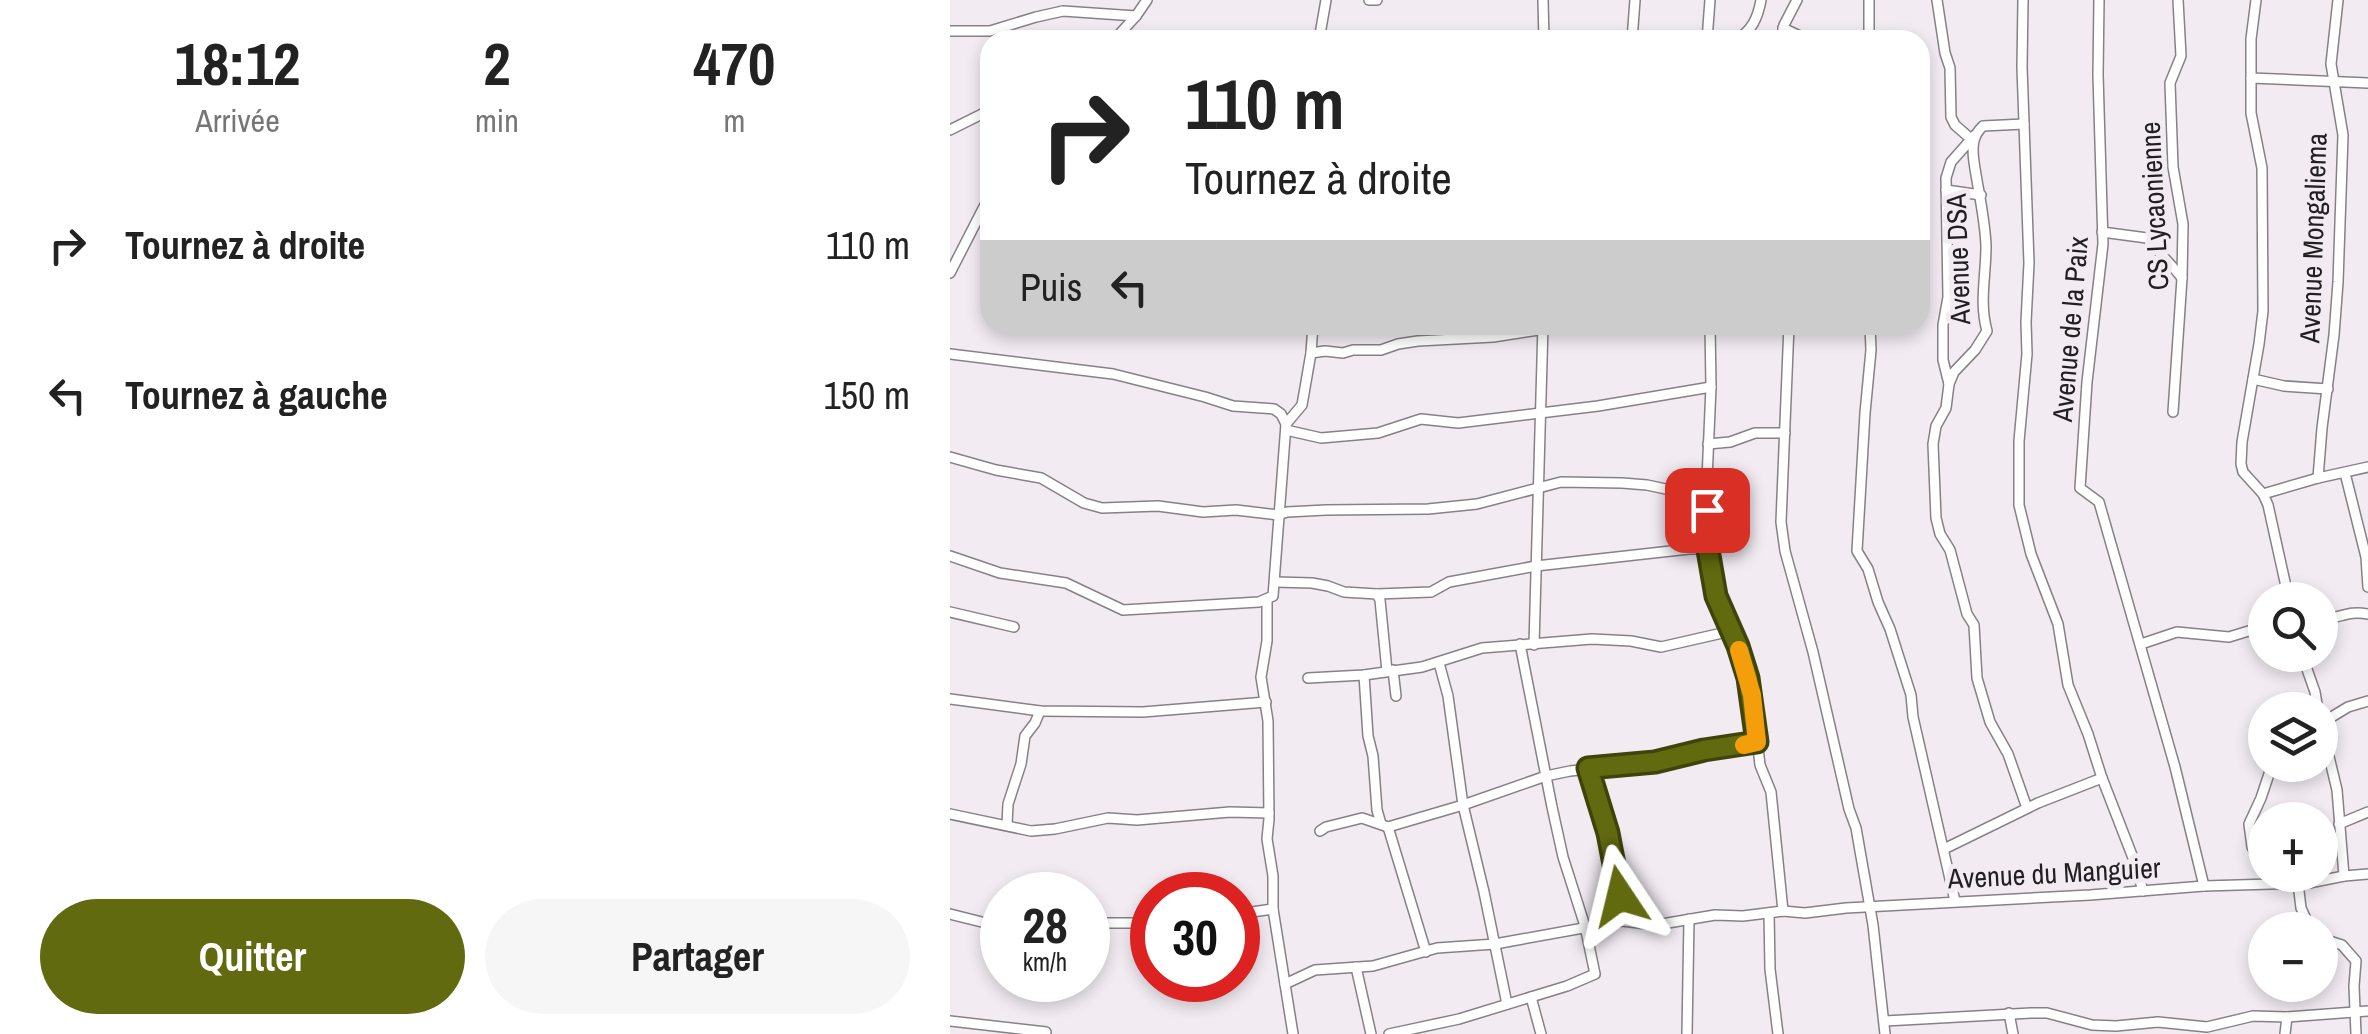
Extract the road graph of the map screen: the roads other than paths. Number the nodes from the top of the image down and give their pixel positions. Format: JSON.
{"nodes":[{"id":1,"x":1147,"y":0,"type":"edge"},
{"id":2,"x":1326,"y":0,"type":"edge"},
{"id":3,"x":1369,"y":0,"type":"edge"},
{"id":4,"x":1378,"y":0,"type":"edge"},
{"id":5,"x":1543,"y":0,"type":"edge"},
{"id":6,"x":1635,"y":0,"type":"edge"},
{"id":7,"x":1710,"y":0,"type":"edge"},
{"id":8,"x":1761,"y":0,"type":"edge"},
{"id":9,"x":1797,"y":0,"type":"edge"},
{"id":10,"x":1869,"y":0,"type":"edge"},
{"id":11,"x":1936,"y":0,"type":"edge"},
{"id":12,"x":2023,"y":0,"type":"edge"},
{"id":13,"x":2100,"y":0,"type":"edge"},
{"id":14,"x":2178,"y":0,"type":"edge"},
{"id":15,"x":2256,"y":0,"type":"edge"},
{"id":16,"x":2338,"y":0,"type":"edge"},
{"id":17,"x":1136,"y":16,"type":"junction"},
{"id":18,"x":1783,"y":28,"type":"joint"},
{"id":19,"x":996,"y":30,"type":"edge"},
{"id":20,"x":1123,"y":30,"type":"edge"},
{"id":21,"x":1320,"y":30,"type":"edge"},
{"id":22,"x":1544,"y":30,"type":"edge"},
{"id":23,"x":1633,"y":30,"type":"edge"},
{"id":24,"x":1708,"y":30,"type":"edge"},
{"id":25,"x":1749,"y":30,"type":"edge"},
{"id":26,"x":1787,"y":30,"type":"edge"},
{"id":27,"x":1869,"y":30,"type":"edge"},
{"id":28,"x":950,"y":31,"type":"edge"},
{"id":29,"x":980,"y":32,"type":"edge"},
{"id":30,"x":2251,"y":78,"type":"junction"},
{"id":31,"x":2334,"y":81,"type":"junction"},
{"id":32,"x":2368,"y":82,"type":"edge"},
{"id":33,"x":980,"y":115,"type":"edge"},
{"id":34,"x":2024,"y":124,"type":"junction"},
{"id":35,"x":950,"y":130,"type":"edge"},
{"id":36,"x":1973,"y":137,"type":"junction"},
{"id":37,"x":1946,"y":190,"type":"junction"},
{"id":38,"x":1980,"y":195,"type":"junction"},
{"id":39,"x":980,"y":222,"type":"edge"},
{"id":40,"x":2102,"y":232,"type":"junction"},
{"id":41,"x":950,"y":273,"type":"edge"},
{"id":42,"x":2182,"y":278,"type":"junction"},
{"id":43,"x":1312,"y":335,"type":"edge"},
{"id":44,"x":1502,"y":335,"type":"edge"},
{"id":45,"x":1542,"y":335,"type":"edge"},
{"id":46,"x":1710,"y":335,"type":"edge"},
{"id":47,"x":1789,"y":335,"type":"edge"},
{"id":48,"x":1870,"y":335,"type":"edge"},
{"id":49,"x":1311,"y":353,"type":"junction"},
{"id":50,"x":950,"y":354,"type":"edge"},
{"id":51,"x":1943,"y":360,"type":"junction"},
{"id":52,"x":1964,"y":360,"type":"junction"},
{"id":53,"x":2253,"y":379,"type":"junction"},
{"id":54,"x":1949,"y":384,"type":"junction"},
{"id":55,"x":1711,"y":386,"type":"junction"},
{"id":56,"x":2328,"y":389,"type":"junction"},
{"id":57,"x":2173,"y":412,"type":"dead end"},
{"id":58,"x":1540,"y":413,"type":"junction"},
{"id":59,"x":1286,"y":427,"type":"junction"},
{"id":60,"x":1786,"y":433,"type":"junction"},
{"id":61,"x":1708,"y":444,"type":"junction"},
{"id":62,"x":950,"y":457,"type":"edge"},
{"id":63,"x":2368,"y":467,"type":"edge"},
{"id":64,"x":2345,"y":473,"type":"junction"},
{"id":65,"x":2318,"y":478,"type":"junction"},
{"id":66,"x":1539,"y":486,"type":"junction"},
{"id":67,"x":1707,"y":486,"type":"junction"},
{"id":68,"x":2263,"y":494,"type":"junction"},
{"id":69,"x":1278,"y":515,"type":"junction"},
{"id":70,"x":1708,"y":550,"type":"junction"},
{"id":71,"x":950,"y":556,"type":"edge"},
{"id":72,"x":1536,"y":566,"type":"junction"},
{"id":73,"x":2368,"y":572,"type":"edge"},
{"id":74,"x":1275,"y":582,"type":"junction"},
{"id":75,"x":2285,"y":582,"type":"edge"},
{"id":76,"x":2368,"y":586,"type":"edge"},
{"id":77,"x":1377,"y":594,"type":"junction"},
{"id":78,"x":1266,"y":600,"type":"junction"},
{"id":79,"x":950,"y":612,"type":"edge"},
{"id":80,"x":2368,"y":614,"type":"edge"},
{"id":81,"x":2338,"y":617,"type":"edge"},
{"id":82,"x":1014,"y":626,"type":"dead end"},
{"id":83,"x":1731,"y":631,"type":"junction"},
{"id":84,"x":2248,"y":631,"type":"edge"},
{"id":85,"x":1520,"y":644,"type":"junction"},
{"id":86,"x":1534,"y":644,"type":"junction"},
{"id":87,"x":2141,"y":644,"type":"junction"},
{"id":88,"x":1439,"y":662,"type":"junction"},
{"id":89,"x":1390,"y":670,"type":"junction"},
{"id":90,"x":1364,"y":675,"type":"junction"},
{"id":91,"x":1308,"y":678,"type":"dead end"},
{"id":92,"x":1396,"y":696,"type":"dead end"},
{"id":93,"x":950,"y":700,"type":"edge"},
{"id":94,"x":2368,"y":700,"type":"edge"},
{"id":95,"x":1266,"y":702,"type":"junction"},
{"id":96,"x":1040,"y":712,"type":"junction"},
{"id":97,"x":2338,"y":713,"type":"edge"},
{"id":98,"x":1757,"y":742,"type":"junction"},
{"id":99,"x":1588,"y":768,"type":"junction"},
{"id":100,"x":1546,"y":776,"type":"junction"},
{"id":101,"x":2102,"y":778,"type":"junction"},
{"id":102,"x":2335,"y":782,"type":"edge"},
{"id":103,"x":1463,"y":805,"type":"junction"},
{"id":104,"x":2027,"y":808,"type":"junction"},
{"id":105,"x":2368,"y":812,"type":"edge"},
{"id":106,"x":950,"y":814,"type":"edge"},
{"id":107,"x":1269,"y":814,"type":"junction"},
{"id":108,"x":2339,"y":824,"type":"junction"},
{"id":109,"x":1007,"y":825,"type":"junction"},
{"id":110,"x":1384,"y":825,"type":"junction"},
{"id":111,"x":1320,"y":831,"type":"dead end"},
{"id":112,"x":1944,"y":849,"type":"junction"},
{"id":113,"x":2368,"y":874,"type":"edge"},
{"id":114,"x":2344,"y":876,"type":"junction"},
{"id":115,"x":2338,"y":877,"type":"edge"},
{"id":116,"x":2248,"y":882,"type":"edge"},
{"id":117,"x":2204,"y":886,"type":"junction"},
{"id":118,"x":2143,"y":891,"type":"junction"},
{"id":119,"x":1956,"y":901,"type":"junction"},
{"id":120,"x":1869,"y":908,"type":"junction"},
{"id":121,"x":1273,"y":909,"type":"junction"},
{"id":122,"x":1260,"y":911,"type":"edge"},
{"id":123,"x":1783,"y":911,"type":"junction"},
{"id":124,"x":1770,"y":913,"type":"junction"},
{"id":125,"x":950,"y":914,"type":"edge"},
{"id":126,"x":1689,"y":919,"type":"junction"},
{"id":127,"x":1622,"y":921,"type":"junction"},
{"id":128,"x":980,"y":922,"type":"edge"},
{"id":129,"x":1585,"y":926,"type":"junction"},
{"id":130,"x":1495,"y":944,"type":"junction"},
{"id":131,"x":2338,"y":944,"type":"edge"},
{"id":132,"x":1426,"y":952,"type":"junction"},
{"id":133,"x":1356,"y":967,"type":"junction"},
{"id":134,"x":1285,"y":984,"type":"junction"},
{"id":135,"x":1531,"y":996,"type":"junction"},
{"id":136,"x":1508,"y":1004,"type":"junction"},
{"id":137,"x":2368,"y":1010,"type":"edge"},
{"id":138,"x":2356,"y":1011,"type":"junction"},
{"id":139,"x":2009,"y":1013,"type":"junction"},
{"id":140,"x":2287,"y":1017,"type":"junction"},
{"id":141,"x":1885,"y":1021,"type":"junction"},
{"id":142,"x":950,"y":1022,"type":"edge"},
{"id":143,"x":1046,"y":1032,"type":"edge"},
{"id":144,"x":1293,"y":1034,"type":"edge"},
{"id":145,"x":1371,"y":1034,"type":"edge"},
{"id":146,"x":1390,"y":1034,"type":"edge"},
{"id":147,"x":1542,"y":1034,"type":"edge"},
{"id":148,"x":1686,"y":1034,"type":"edge"},
{"id":149,"x":1778,"y":1034,"type":"edge"},
{"id":150,"x":1885,"y":1034,"type":"edge"},
{"id":151,"x":2013,"y":1034,"type":"edge"},
{"id":152,"x":2284,"y":1034,"type":"edge"},
{"id":153,"x":2356,"y":1034,"type":"edge"}],
"edges":[{"from":1,"to":17,"type":"street"},
{"from":2,"to":21,"type":"street"},
{"from":3,"to":4,"type":"street"},
{"from":5,"to":22,"type":"street"},
{"from":6,"to":23,"type":"street"},
{"from":7,"to":24,"type":"street"},
{"from":8,"to":25,"type":"street"},
{"from":9,"to":18,"type":"street"},
{"from":10,"to":27,"type":"street"},
{"from":11,"to":36,"type":"street"},
{"from":12,"to":34,"type":"street"},
{"from":13,"to":40,"type":"street","name":"Avenue de la Paix"},
{"from":14,"to":42,"type":"street","name":"CS Lycaonienne"},
{"from":15,"to":30,"type":"street"},
{"from":16,"to":31,"type":"street","name":"Avenue Mongaliema"},
{"from":17,"to":19,"type":"street"},
{"from":17,"to":20,"type":"street"},
{"from":18,"to":26,"type":"street"},
{"from":28,"to":29,"type":"street"},
{"from":30,"to":31,"type":"street"},
{"from":30,"to":53,"type":"street"},
{"from":31,"to":32,"type":"street"},
{"from":31,"to":56,"type":"street","name":"Avenue Mongaliema"},
{"from":33,"to":35,"type":"street"},
{"from":34,"to":36,"type":"street"},
{"from":34,"to":101,"type":"street"},
{"from":36,"to":37,"type":"street"},
{"from":36,"to":38,"type":"street","name":"Avenue DSA"},
{"from":37,"to":38,"type":"street"},
{"from":37,"to":51,"type":"street"},
{"from":38,"to":52,"type":"street","name":"Avenue DSA"},
{"from":39,"to":41,"type":"street"},
{"from":40,"to":42,"type":"street"},
{"from":40,"to":87,"type":"street","name":"Avenue de la Paix"},
{"from":42,"to":57,"type":"street","name":"CS Lycaonienne"},
{"from":43,"to":49,"type":"street"},
{"from":44,"to":49,"type":"street"},
{"from":45,"to":58,"type":"street"},
{"from":46,"to":55,"type":"street"},
{"from":47,"to":60,"type":"street"},
{"from":48,"to":112,"type":"street"},
{"from":49,"to":59,"type":"street"},
{"from":50,"to":59,"type":"street"},
{"from":51,"to":52,"type":"street"},
{"from":51,"to":54,"type":"street"},
{"from":52,"to":54,"type":"street","name":"Avenue DSA"},
{"from":53,"to":56,"type":"street"},
{"from":53,"to":68,"type":"street"},
{"from":54,"to":104,"type":"street","name":"Avenue DSA"},
{"from":55,"to":58,"type":"street"},
{"from":55,"to":61,"type":"street"},
{"from":56,"to":65,"type":"street","name":"Avenue Mongaliema"},
{"from":58,"to":59,"type":"street"},
{"from":58,"to":66,"type":"street"},
{"from":59,"to":69,"type":"street"},
{"from":60,"to":61,"type":"street"},
{"from":60,"to":120,"type":"street"},
{"from":61,"to":67,"type":"street"},
{"from":62,"to":69,"type":"street"},
{"from":63,"to":64,"type":"street"},
{"from":64,"to":65,"type":"street"},
{"from":64,"to":73,"type":"street"},
{"from":65,"to":68,"type":"street"},
{"from":66,"to":67,"type":"street"},
{"from":66,"to":69,"type":"street"},
{"from":66,"to":72,"type":"street"},
{"from":67,"to":70,"type":"street"},
{"from":68,"to":75,"type":"street"},
{"from":69,"to":74,"type":"street"},
{"from":70,"to":72,"type":"street"},
{"from":70,"to":83,"type":"street"},
{"from":71,"to":78,"type":"street"},
{"from":72,"to":77,"type":"street"},
{"from":72,"to":86,"type":"street"},
{"from":73,"to":76,"type":"street"},
{"from":74,"to":77,"type":"street"},
{"from":74,"to":78,"type":"street"},
{"from":77,"to":89,"type":"street"},
{"from":78,"to":95,"type":"street"},
{"from":79,"to":82,"type":"street"},
{"from":80,"to":81,"type":"street"},
{"from":83,"to":86,"type":"street"},
{"from":83,"to":98,"type":"street"},
{"from":84,"to":87,"type":"street"},
{"from":85,"to":86,"type":"street"},
{"from":85,"to":88,"type":"street"},
{"from":85,"to":100,"type":"street"},
{"from":87,"to":117,"type":"street"},
{"from":88,"to":89,"type":"street"},
{"from":88,"to":103,"type":"street"},
{"from":89,"to":90,"type":"street"},
{"from":89,"to":92,"type":"street"},
{"from":90,"to":91,"type":"street"},
{"from":90,"to":110,"type":"street"},
{"from":93,"to":96,"type":"street"},
{"from":94,"to":97,"type":"street"},
{"from":95,"to":96,"type":"street"},
{"from":95,"to":107,"type":"street"},
{"from":96,"to":109,"type":"street"},
{"from":98,"to":99,"type":"street"},
{"from":98,"to":123,"type":"street"},
{"from":99,"to":100,"type":"street"},
{"from":99,"to":127,"type":"street"},
{"from":100,"to":103,"type":"street"},
{"from":100,"to":129,"type":"street"},
{"from":101,"to":104,"type":"street"},
{"from":101,"to":118,"type":"street"},
{"from":102,"to":108,"type":"street"},
{"from":103,"to":110,"type":"street"},
{"from":103,"to":130,"type":"street"},
{"from":104,"to":112,"type":"street"},
{"from":105,"to":108,"type":"street"},
{"from":106,"to":109,"type":"street"},
{"from":107,"to":109,"type":"street"},
{"from":107,"to":121,"type":"street"},
{"from":108,"to":114,"type":"street"},
{"from":110,"to":111,"type":"street"},
{"from":110,"to":132,"type":"street"},
{"from":112,"to":119,"type":"street"},
{"from":113,"to":114,"type":"street","name":"Avenue du Manguier"},
{"from":114,"to":115,"type":"street","name":"Avenue du Manguier"},
{"from":116,"to":117,"type":"street","name":"Avenue du Manguier"},
{"from":117,"to":118,"type":"street","name":"Avenue du Manguier"},
{"from":118,"to":119,"type":"street","name":"Avenue du Manguier"},
{"from":119,"to":120,"type":"street","name":"Avenue du Manguier"},
{"from":120,"to":123,"type":"street","name":"Avenue du Manguier"},
{"from":120,"to":141,"type":"street"},
{"from":121,"to":122,"type":"street"},
{"from":121,"to":134,"type":"street"},
{"from":123,"to":124,"type":"street","name":"Avenue du Manguier"},
{"from":124,"to":126,"type":"street","name":"Avenue du Manguier"},
{"from":124,"to":149,"type":"street"},
{"from":125,"to":128,"type":"street"},
{"from":126,"to":127,"type":"street","name":"Avenue du Manguier"},
{"from":126,"to":148,"type":"street"},
{"from":127,"to":129,"type":"street","name":"Avenue du Manguier"},
{"from":129,"to":130,"type":"street","name":"Avenue du Manguier"},
{"from":129,"to":135,"type":"street"},
{"from":130,"to":132,"type":"street","name":"Avenue du Manguier"},
{"from":130,"to":136,"type":"street"},
{"from":131,"to":138,"type":"street"},
{"from":132,"to":133,"type":"street","name":"Avenue du Manguier"},
{"from":133,"to":134,"type":"street","name":"Avenue du Manguier"},
{"from":133,"to":145,"type":"street"},
{"from":134,"to":144,"type":"street"},
{"from":135,"to":136,"type":"street"},
{"from":135,"to":147,"type":"street"},
{"from":136,"to":146,"type":"street"},
{"from":137,"to":138,"type":"street"},
{"from":138,"to":140,"type":"street"},
{"from":138,"to":153,"type":"street"},
{"from":139,"to":140,"type":"street"},
{"from":139,"to":141,"type":"street"},
{"from":139,"to":151,"type":"street"},
{"from":140,"to":152,"type":"street"},
{"from":141,"to":150,"type":"street"},
{"from":142,"to":143,"type":"street"}]}
